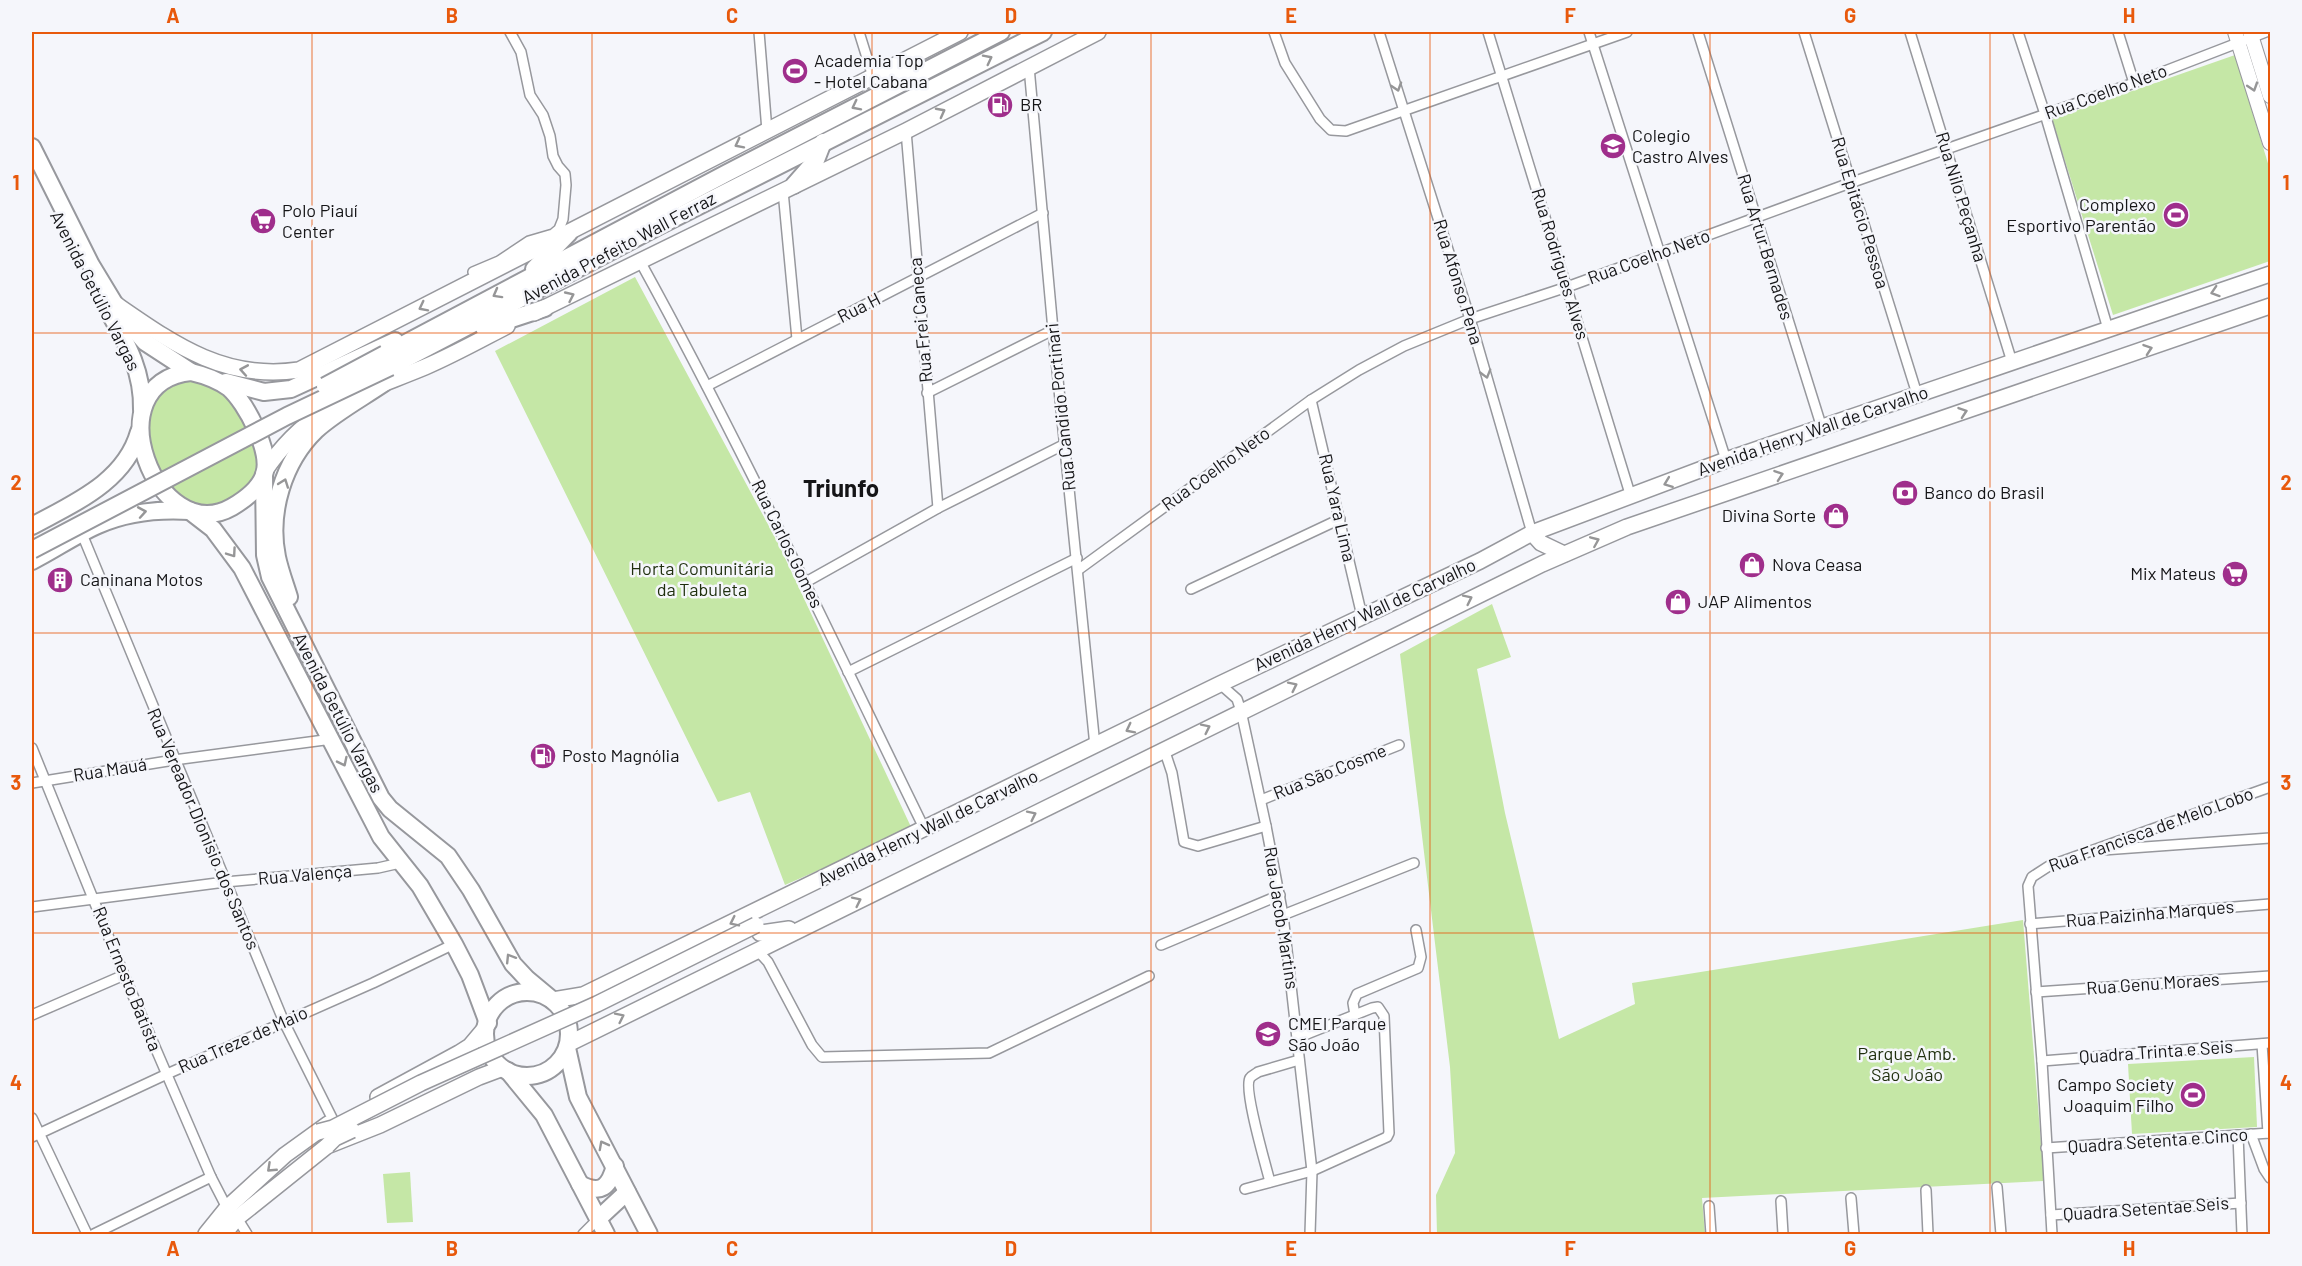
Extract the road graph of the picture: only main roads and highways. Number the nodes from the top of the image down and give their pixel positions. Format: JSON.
{"nodes":[{"id":1,"x":960,"y":32,"type":"edge"},
{"id":2,"x":1001,"y":32,"type":"edge"},
{"id":3,"x":1043,"y":32,"type":"edge"},
{"id":4,"x":1098,"y":32,"type":"edge"},
{"id":5,"x":930,"y":68,"type":"junction"},
{"id":6,"x":877,"y":74,"type":"junction"},
{"id":7,"x":823,"y":142,"type":"junction"},
{"id":8,"x":32,"y":147,"type":"edge"},
{"id":9,"x":32,"y":168,"type":"edge"},
{"id":10,"x":789,"y":188,"type":"junction"},
{"id":11,"x":559,"y":236,"type":"junction"},
{"id":12,"x":2271,"y":274,"type":"edge"},
{"id":13,"x":525,"y":279,"type":"junction"},
{"id":14,"x":113,"y":302,"type":"junction"},
{"id":15,"x":2271,"y":306,"type":"edge"},
{"id":16,"x":545,"y":308,"type":"junction"},
{"id":17,"x":432,"y":337,"type":"junction"},
{"id":18,"x":199,"y":374,"type":"junction"},
{"id":19,"x":384,"y":383,"type":"junction"},
{"id":20,"x":141,"y":423,"type":"junction"},
{"id":21,"x":193,"y":459,"type":"junction"},
{"id":22,"x":264,"y":473,"type":"junction"},
{"id":23,"x":190,"y":511,"type":"junction"},
{"id":24,"x":32,"y":526,"type":"edge"},
{"id":25,"x":1532,"y":533,"type":"junction"},
{"id":26,"x":32,"y":539,"type":"edge"},
{"id":27,"x":32,"y":550,"type":"edge"},
{"id":28,"x":1564,"y":554,"type":"junction"},
{"id":29,"x":32,"y":561,"type":"edge"},
{"id":30,"x":302,"y":641,"type":"junction"},
{"id":31,"x":787,"y":896,"type":"junction"},
{"id":32,"x":804,"y":927,"type":"junction"},
{"id":33,"x":758,"y":929,"type":"junction"},
{"id":34,"x":552,"y":1000,"type":"junction"},
{"id":35,"x":489,"y":1021,"type":"junction"},
{"id":36,"x":568,"y":1046,"type":"junction"},
{"id":37,"x":512,"y":1072,"type":"junction"},
{"id":38,"x":318,"y":1132,"type":"junction"},
{"id":39,"x":327,"y":1146,"type":"junction"},
{"id":40,"x":615,"y":1167,"type":"junction"},
{"id":41,"x":580,"y":1184,"type":"junction"},
{"id":42,"x":627,"y":1192,"type":"junction"},
{"id":43,"x":232,"y":1213,"type":"junction"},
{"id":44,"x":598,"y":1219,"type":"junction"},
{"id":45,"x":206,"y":1234,"type":"edge"},
{"id":46,"x":224,"y":1234,"type":"edge"},
{"id":47,"x":606,"y":1234,"type":"edge"},
{"id":48,"x":649,"y":1234,"type":"edge"}],
"edges":[{"from":1,"to":6,"type":"main road","name":"Avenida Prefeito Wall Ferraz"},
{"from":2,"to":5,"type":"highway","name":"Avenida Prefeito Wall Ferraz"},
{"from":7,"to":3,"type":"highway","name":"Avenida Prefeito Wall Ferraz","one_way":true},
{"from":10,"to":4,"type":"main road","name":"Avenida Prefeito Wall Ferraz","one_way":true},
{"from":5,"to":6,"type":"highway"},
{"from":5,"to":13,"type":"highway","name":"Avenida Prefeito Wall Ferraz","one_way":true},
{"from":6,"to":11,"type":"main road","name":"Avenida Prefeito Wall Ferraz","one_way":true},
{"from":7,"to":10,"type":"highway"},
{"from":7,"to":17,"type":"highway","name":"Avenida Prefeito Wall Ferraz"},
{"from":8,"to":14,"type":"highway","name":"Avenida Getúlio Vargas"},
{"from":9,"to":20,"type":"highway","name":"Avenida Getúlio Vargas"},
{"from":16,"to":10,"type":"main road","name":"Avenida Prefeito Wall Ferraz","one_way":true},
{"from":11,"to":13,"type":"highway"},
{"from":11,"to":14,"type":"main road","name":"Avenida Prefeito Wall Ferraz","one_way":true},
{"from":12,"to":25,"type":"main road","name":"Avenida Henry Wall de Carvalho","one_way":true},
{"from":13,"to":17,"type":"highway","name":"Avenida Prefeito Wall Ferraz","one_way":true},
{"from":14,"to":18,"type":"highway","name":"Avenida Getúlio Vargas"},
{"from":28,"to":15,"type":"main road","name":"Avenida Henry Wall de Carvalho","one_way":true},
{"from":16,"to":17,"type":"highway"},
{"from":16,"to":19,"type":"main road","name":"Avenida Prefeito Wall Ferraz"},
{"from":17,"to":18,"type":"highway"},
{"from":17,"to":21,"type":"highway","name":"Avenida Prefeito Wall Ferraz","bridge":true},
{"from":18,"to":20,"type":"highway"},
{"from":18,"to":22,"type":"highway"},
{"from":19,"to":22,"type":"main road","name":"Avenida Prefeito Wall Ferraz"},
{"from":30,"to":19,"type":"highway","one_way":true},
{"from":20,"to":23,"type":"highway"},
{"from":20,"to":24,"type":"highway"},
{"from":21,"to":26,"type":"highway"},
{"from":21,"to":27,"type":"highway","bridge":true},
{"from":22,"to":23,"type":"highway"},
{"from":22,"to":30,"type":"highway","name":"Avenida Getúlio Vargas"},
{"from":29,"to":23,"type":"highway","one_way":true},
{"from":23,"to":35,"type":"highway","name":"Avenida Getúlio Vargas","one_way":true},
{"from":25,"to":28,"type":"main road"},
{"from":25,"to":31,"type":"main road","name":"Avenida Henry Wall de Carvalho","one_way":true},
{"from":32,"to":28,"type":"main road","name":"Avenida Henry Wall de Carvalho","one_way":true},
{"from":34,"to":30,"type":"highway","name":"Avenida Getúlio Vargas","one_way":true},
{"from":31,"to":33,"type":"main road"},
{"from":31,"to":34,"type":"main road","name":"Avenida Henry Wall de Carvalho","one_way":true},
{"from":32,"to":33,"type":"main road"},
{"from":36,"to":32,"type":"main road","name":"Avenida Henry Wall de Carvalho","one_way":true},
{"from":33,"to":38,"type":"main road","bridge":true},
{"from":33,"to":39,"type":"main road","bridge":true},
{"from":34,"to":35,"type":"highway","name":"Avenida Henry Wall de Carvalho"},
{"from":34,"to":36,"type":"highway","name":"Avenida Getúlio Vargas"},
{"from":35,"to":37,"type":"highway","name":"Avenida Getúlio Vargas"},
{"from":35,"to":38,"type":"main road"},
{"from":36,"to":37,"type":"highway","name":"Avenida Henry Wall de Carvalho"},
{"from":40,"to":36,"type":"highway","name":"Avenida Getúlio Vargas","one_way":true},
{"from":37,"to":39,"type":"main road"},
{"from":37,"to":41,"type":"highway","name":"Avenida Getúlio Vargas"},
{"from":38,"to":43,"type":"main road","one_way":true},
{"from":39,"to":43,"type":"main road"},
{"from":40,"to":41,"type":"highway"},
{"from":40,"to":42,"type":"highway","name":"Avenida Getúlio Vargas"},
{"from":41,"to":44,"type":"highway","name":"Avenida Getúlio Vargas"},
{"from":42,"to":44,"type":"highway"},
{"from":42,"to":48,"type":"highway","name":"Avenida Getúlio Vargas"},
{"from":43,"to":45,"type":"main road"},
{"from":43,"to":46,"type":"main road"},
{"from":44,"to":47,"type":"highway","name":"Avenida Getúlio Vargas"}]}
